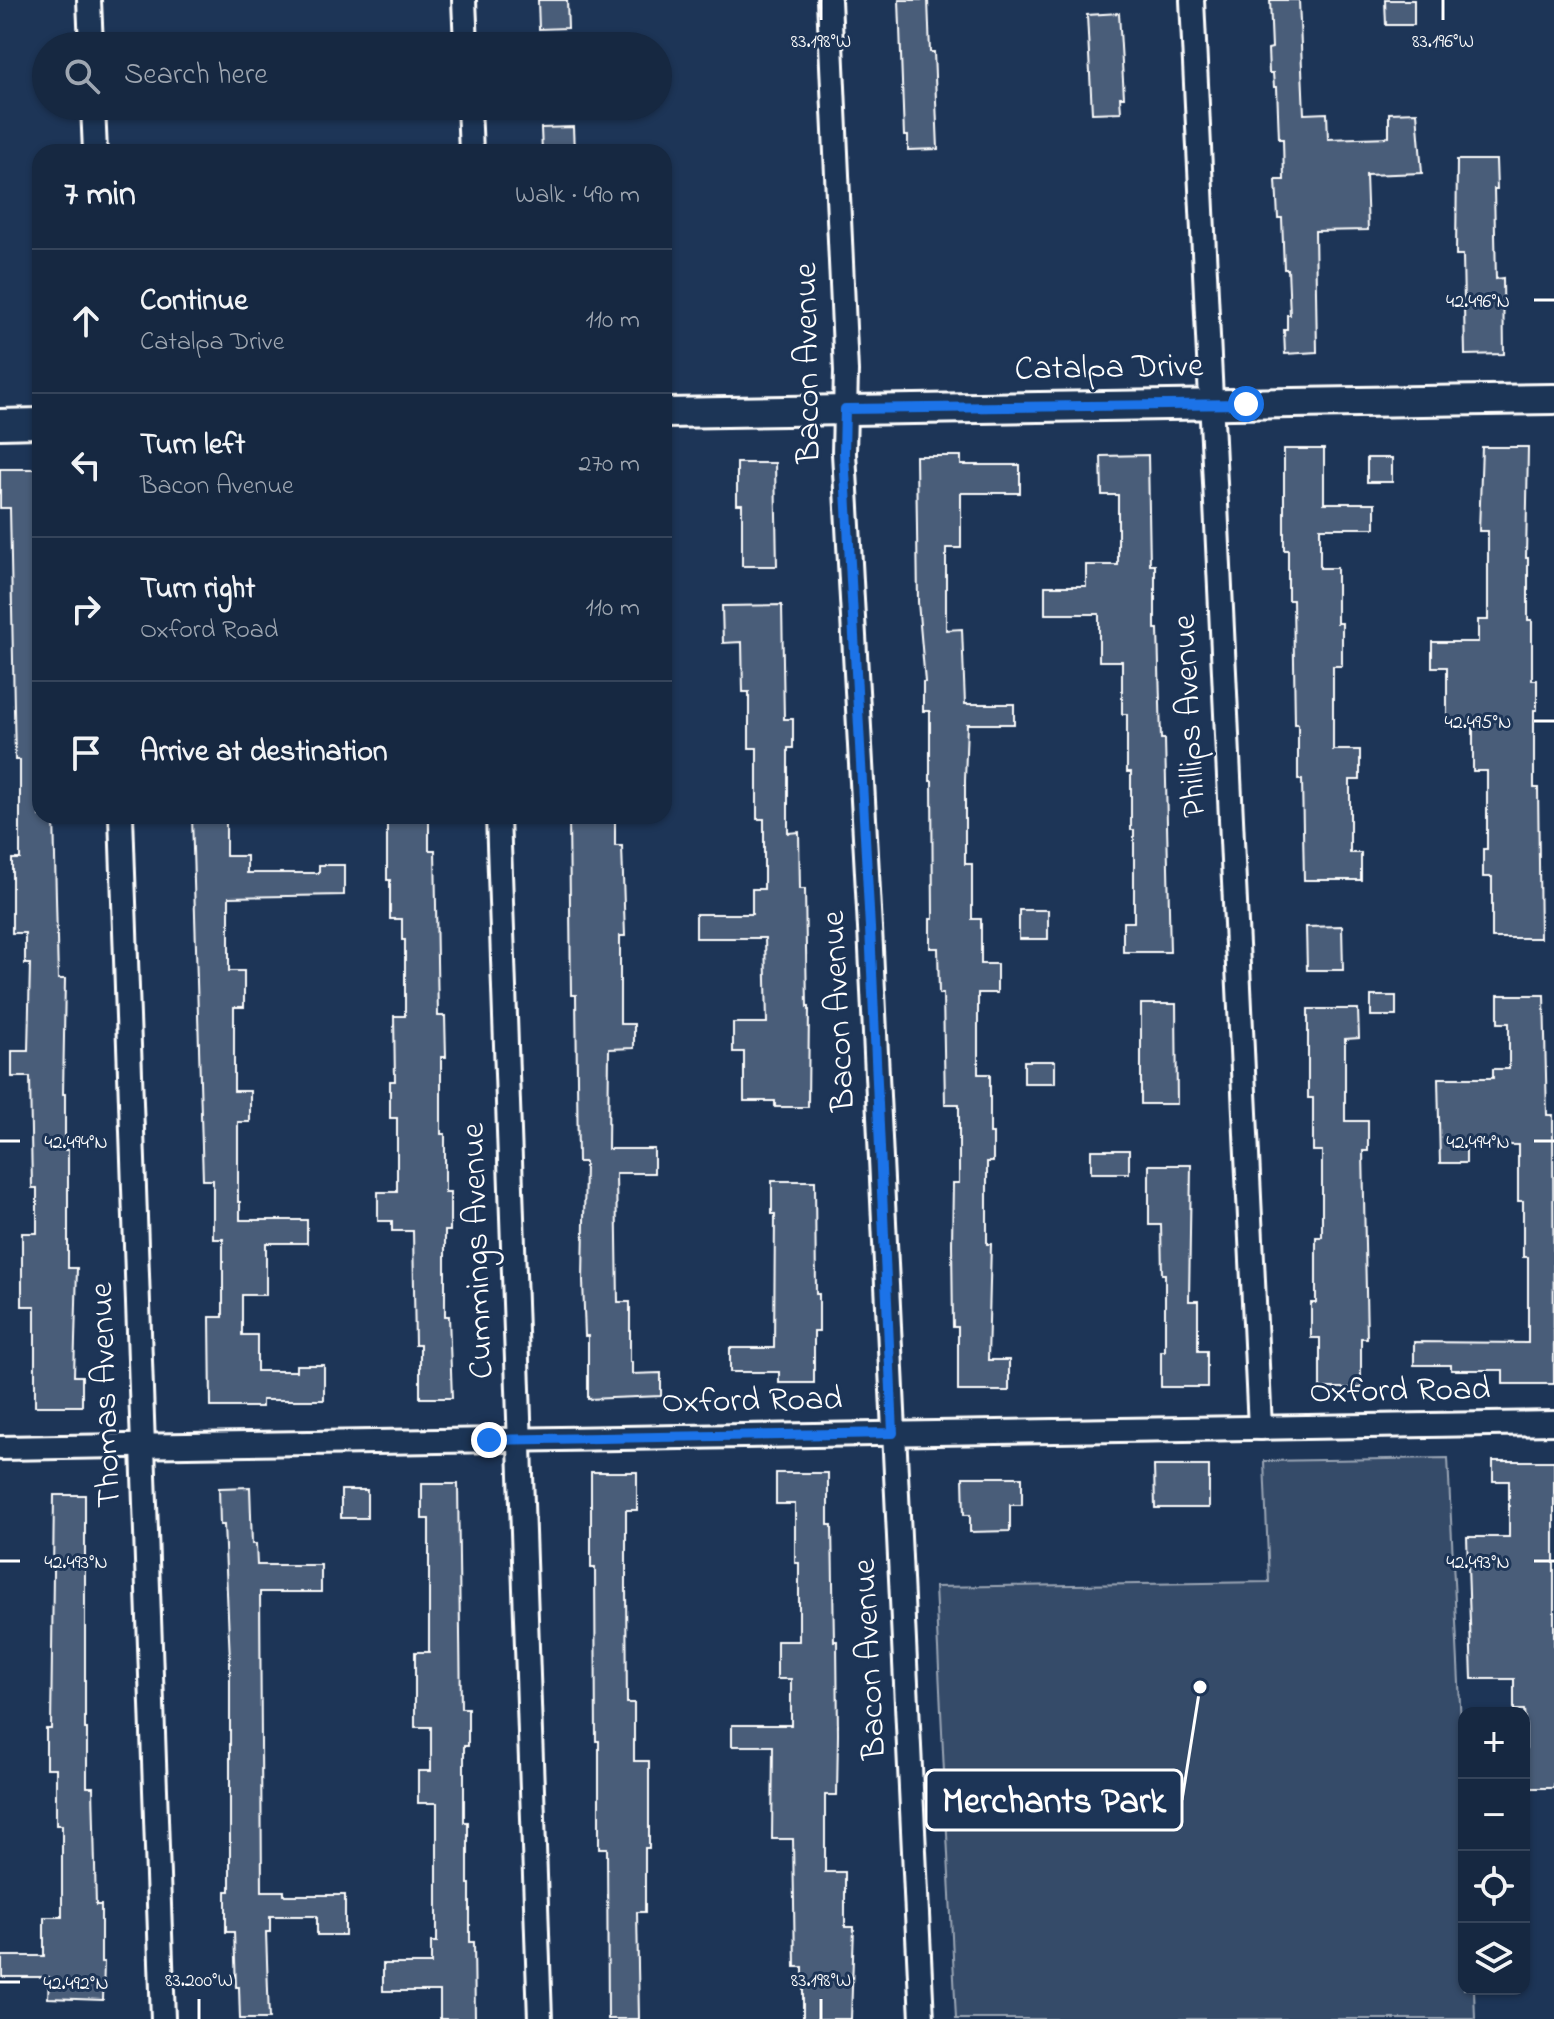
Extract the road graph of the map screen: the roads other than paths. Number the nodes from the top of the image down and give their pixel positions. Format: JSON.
{"nodes":[{"id":1,"x":89,"y":0,"type":"edge"},
{"id":2,"x":464,"y":0,"type":"edge"},
{"id":3,"x":829,"y":0,"type":"edge"},
{"id":4,"x":1192,"y":0,"type":"edge"},
{"id":5,"x":90,"y":32,"type":"edge"},
{"id":6,"x":465,"y":32,"type":"edge"},
{"id":7,"x":94,"y":120,"type":"edge"},
{"id":8,"x":470,"y":120,"type":"edge"},
{"id":9,"x":95,"y":144,"type":"edge"},
{"id":10,"x":471,"y":144,"type":"edge"},
{"id":11,"x":1554,"y":399,"type":"edge"},
{"id":12,"x":1210,"y":404,"type":"junction"},
{"id":13,"x":845,"y":409,"type":"junction"},
{"id":14,"x":672,"y":413,"type":"edge"},
{"id":15,"x":32,"y":423,"type":"edge"},
{"id":16,"x":0,"y":424,"type":"edge"},
{"id":17,"x":121,"y":824,"type":"edge"},
{"id":18,"x":498,"y":824,"type":"edge"},
{"id":19,"x":1554,"y":1423,"type":"edge"},
{"id":20,"x":1260,"y":1428,"type":"junction"},
{"id":21,"x":893,"y":1433,"type":"junction"},
{"id":22,"x":519,"y":1440,"type":"junction"},
{"id":23,"x":143,"y":1445,"type":"junction"},
{"id":24,"x":0,"y":1448,"type":"edge"},
{"id":25,"x":163,"y":2019,"type":"edge"},
{"id":26,"x":540,"y":2019,"type":"edge"},
{"id":27,"x":922,"y":2019,"type":"edge"}],
"edges":[{"from":1,"to":5,"type":"street"},
{"from":2,"to":6,"type":"street"},
{"from":3,"to":13,"type":"street","name":"Bacon Avenue"},
{"from":4,"to":12,"type":"street","name":"Phillips Avenue"},
{"from":7,"to":9,"type":"street"},
{"from":8,"to":10,"type":"street"},
{"from":11,"to":12,"type":"street","name":"Catalpa Drive"},
{"from":12,"to":13,"type":"street","name":"Catalpa Drive"},
{"from":12,"to":20,"type":"street","name":"Phillips Avenue"},
{"from":13,"to":14,"type":"street","name":"Catalpa Drive"},
{"from":13,"to":21,"type":"street","name":"Bacon Avenue"},
{"from":15,"to":16,"type":"street"},
{"from":17,"to":23,"type":"street","name":"Thomas Avenue"},
{"from":18,"to":22,"type":"street","name":"Cummings Avenue"},
{"from":19,"to":20,"type":"street","name":"Oxford Road"},
{"from":20,"to":21,"type":"street","name":"Oxford Road"},
{"from":21,"to":22,"type":"street","name":"Oxford Road"},
{"from":21,"to":27,"type":"street","name":"Bacon Avenue"},
{"from":22,"to":23,"type":"street","name":"Oxford Road"},
{"from":22,"to":26,"type":"street","name":"Cummings Avenue"},
{"from":23,"to":24,"type":"street","name":"Oxford Road"},
{"from":23,"to":25,"type":"street","name":"Thomas Avenue"}]}
